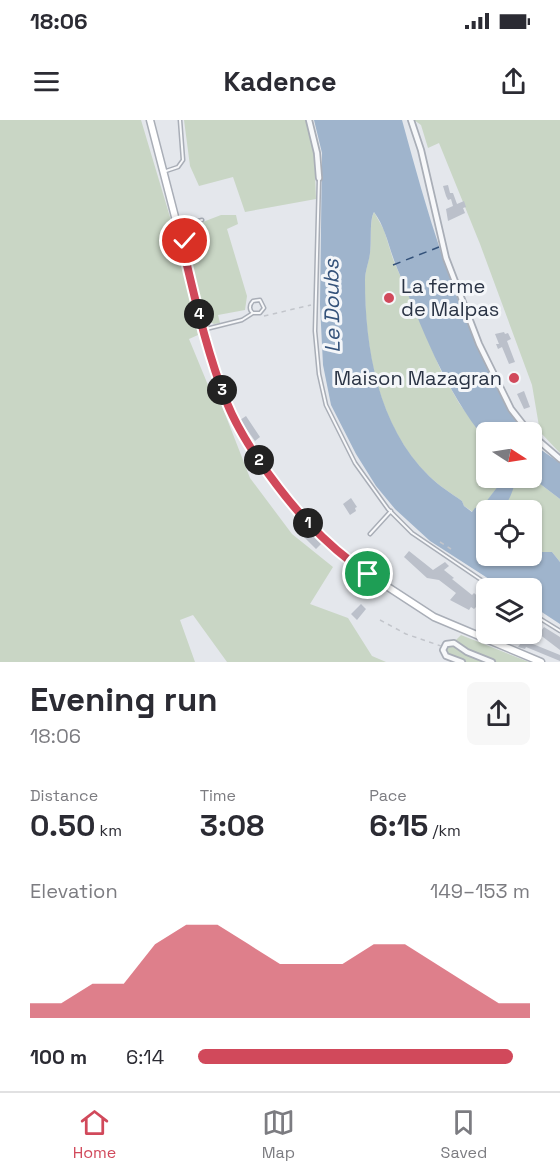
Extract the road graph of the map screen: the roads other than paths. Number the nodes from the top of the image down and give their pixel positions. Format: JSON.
{"nodes":[{"id":1,"x":150,"y":120,"type":"edge"},
{"id":2,"x":180,"y":120,"type":"edge"},
{"id":3,"x":309,"y":120,"type":"edge"},
{"id":4,"x":411,"y":120,"type":"edge"},
{"id":5,"x":163,"y":171,"type":"junction"},
{"id":6,"x":319,"y":178,"type":"joint"},
{"id":7,"x":202,"y":220,"type":"dead end"},
{"id":8,"x":177,"y":227,"type":"junction"},
{"id":9,"x":252,"y":313,"type":"junction"},
{"id":10,"x":203,"y":329,"type":"junction"},
{"id":11,"x":521,"y":422,"type":"edge"},
{"id":12,"x":542,"y":443,"type":"edge"},
{"id":13,"x":560,"y":459,"type":"edge"},
{"id":14,"x":391,"y":511,"type":"junction"},
{"id":15,"x":370,"y":534,"type":"dead end"},
{"id":16,"x":478,"y":578,"type":"edge"},
{"id":17,"x":542,"y":620,"type":"edge"},
{"id":18,"x":560,"y":631,"type":"edge"},
{"id":19,"x":462,"y":662,"type":"edge"},
{"id":20,"x":492,"y":662,"type":"edge"},
{"id":21,"x":541,"y":662,"type":"edge"}],
"edges":[{"from":1,"to":5,"type":"main road"},
{"from":2,"to":5,"type":"lane"},
{"from":3,"to":6,"type":"street"},
{"from":4,"to":11,"type":"street"},
{"from":5,"to":8,"type":"main road"},
{"from":6,"to":14,"type":"lane"},
{"from":7,"to":8,"type":"lane"},
{"from":8,"to":10,"type":"main road"},
{"from":9,"to":9,"type":"lane"},
{"from":9,"to":10,"type":"lane"},
{"from":10,"to":21,"type":"main road"},
{"from":12,"to":13,"type":"street"},
{"from":14,"to":15,"type":"lane"},
{"from":14,"to":16,"type":"lane"},
{"from":17,"to":18,"type":"lane"},
{"from":19,"to":20,"type":"street"}]}
